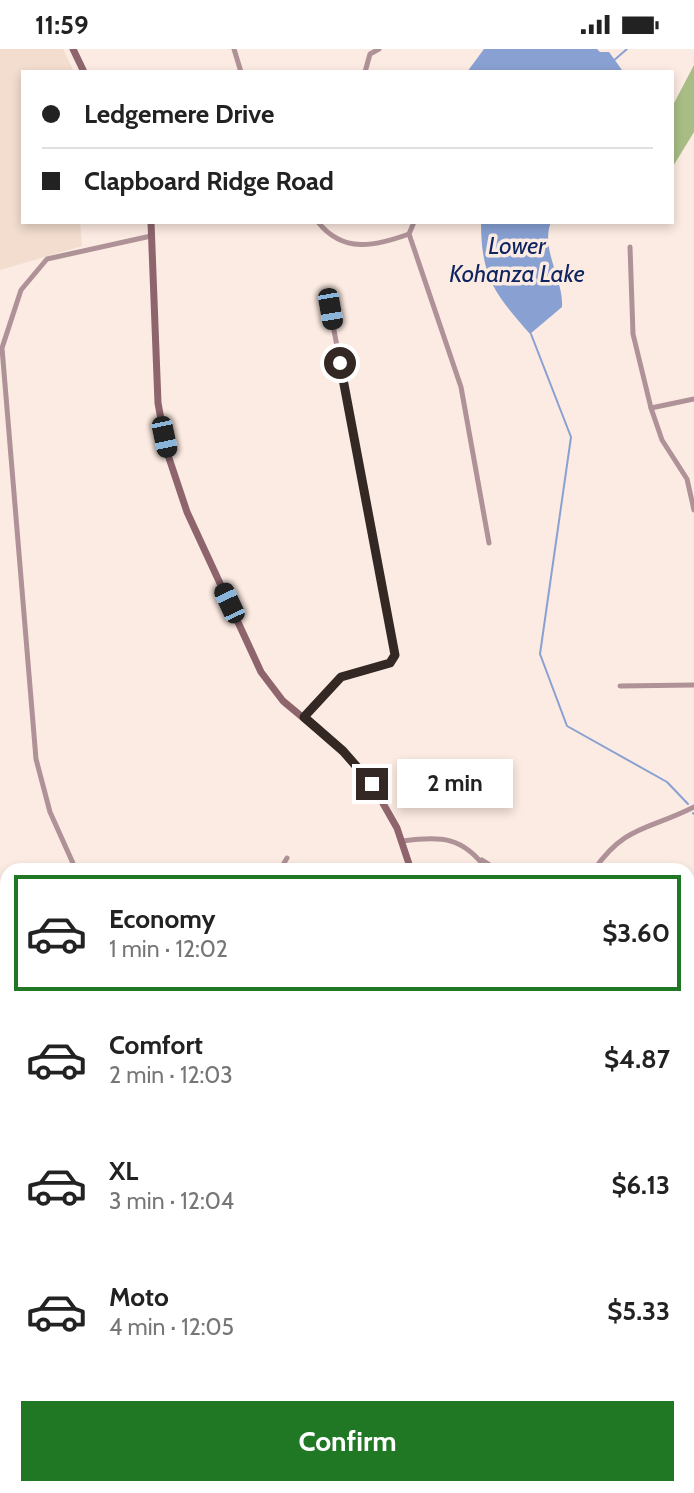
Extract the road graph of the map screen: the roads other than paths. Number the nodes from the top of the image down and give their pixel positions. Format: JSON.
{"nodes":[{"id":1,"x":73,"y":49,"type":"edge"},
{"id":2,"x":234,"y":49,"type":"edge"},
{"id":3,"x":379,"y":49,"type":"edge"},
{"id":4,"x":82,"y":70,"type":"edge"},
{"id":5,"x":240,"y":70,"type":"edge"},
{"id":6,"x":366,"y":70,"type":"edge"},
{"id":7,"x":151,"y":224,"type":"edge"},
{"id":8,"x":320,"y":224,"type":"edge"},
{"id":9,"x":413,"y":224,"type":"edge"},
{"id":10,"x":410,"y":234,"type":"junction"},
{"id":11,"x":151,"y":236,"type":"junction"},
{"id":12,"x":630,"y":247,"type":"dead end"},
{"id":13,"x":330,"y":309,"type":"dead end"},
{"id":14,"x":1,"y":348,"type":"edge"},
{"id":15,"x":694,"y":399,"type":"edge"},
{"id":16,"x":651,"y":408,"type":"junction"},
{"id":17,"x":694,"y":510,"type":"edge"},
{"id":18,"x":489,"y":543,"type":"dead end"},
{"id":19,"x":694,"y":685,"type":"edge"},
{"id":20,"x":620,"y":686,"type":"dead end"},
{"id":21,"x":304,"y":717,"type":"junction"},
{"id":22,"x":694,"y":807,"type":"edge"},
{"id":23,"x":402,"y":841,"type":"junction"},
{"id":24,"x":287,"y":858,"type":"dead end"},
{"id":25,"x":479,"y":858,"type":"junction"},
{"id":26,"x":73,"y":863,"type":"edge"},
{"id":27,"x":284,"y":863,"type":"edge"},
{"id":28,"x":409,"y":863,"type":"edge"},
{"id":29,"x":482,"y":863,"type":"edge"},
{"id":30,"x":487,"y":863,"type":"edge"},
{"id":31,"x":599,"y":863,"type":"edge"}],
"edges":[{"from":1,"to":4,"type":"main road"},
{"from":2,"to":5,"type":"street"},
{"from":3,"to":6,"type":"street"},
{"from":7,"to":11,"type":"main road"},
{"from":8,"to":10,"type":"street"},
{"from":9,"to":10,"type":"street"},
{"from":10,"to":18,"type":"street"},
{"from":11,"to":14,"type":"street"},
{"from":11,"to":21,"type":"main road"},
{"from":12,"to":16,"type":"street"},
{"from":13,"to":21,"type":"street"},
{"from":14,"to":26,"type":"street"},
{"from":15,"to":16,"type":"street"},
{"from":16,"to":17,"type":"street"},
{"from":19,"to":20,"type":"street"},
{"from":21,"to":23,"type":"main road"},
{"from":22,"to":31,"type":"street"},
{"from":23,"to":25,"type":"street"},
{"from":23,"to":28,"type":"main road"},
{"from":24,"to":27,"type":"street"},
{"from":25,"to":29,"type":"street"},
{"from":25,"to":30,"type":"street"}]}
